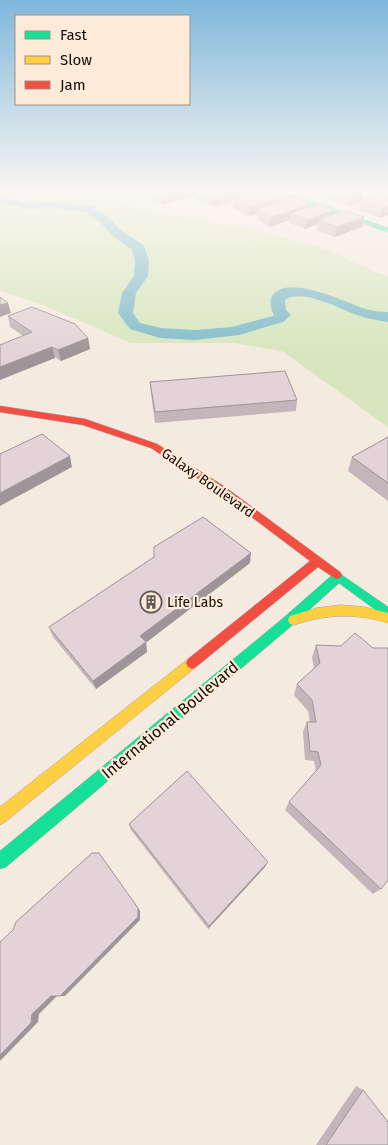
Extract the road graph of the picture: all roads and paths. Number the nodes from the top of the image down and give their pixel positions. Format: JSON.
{"nodes":[{"id":1,"x":0,"y":409,"type":"edge"},
{"id":2,"x":317,"y":562,"type":"junction"},
{"id":3,"x":338,"y":577,"type":"junction"},
{"id":4,"x":388,"y":614,"type":"edge"},
{"id":5,"x":388,"y":618,"type":"edge"},
{"id":6,"x":285,"y":624,"type":"junction"},
{"id":7,"x":0,"y":817,"type":"edge"},
{"id":8,"x":0,"y":861,"type":"edge"}],
"edges":[{"from":1,"to":2,"type":"street","name":"Galaxy Boulevard"},
{"from":2,"to":3,"type":"street","name":"Galaxy Boulevard"},
{"from":2,"to":7,"type":"street","name":"International Boulevard"},
{"from":3,"to":4,"type":"street","name":"Galaxy Boulevard"},
{"from":3,"to":6,"type":"street","name":"International Boulevard"},
{"from":5,"to":6,"type":"street"},
{"from":6,"to":8,"type":"street","name":"International Boulevard"}]}
